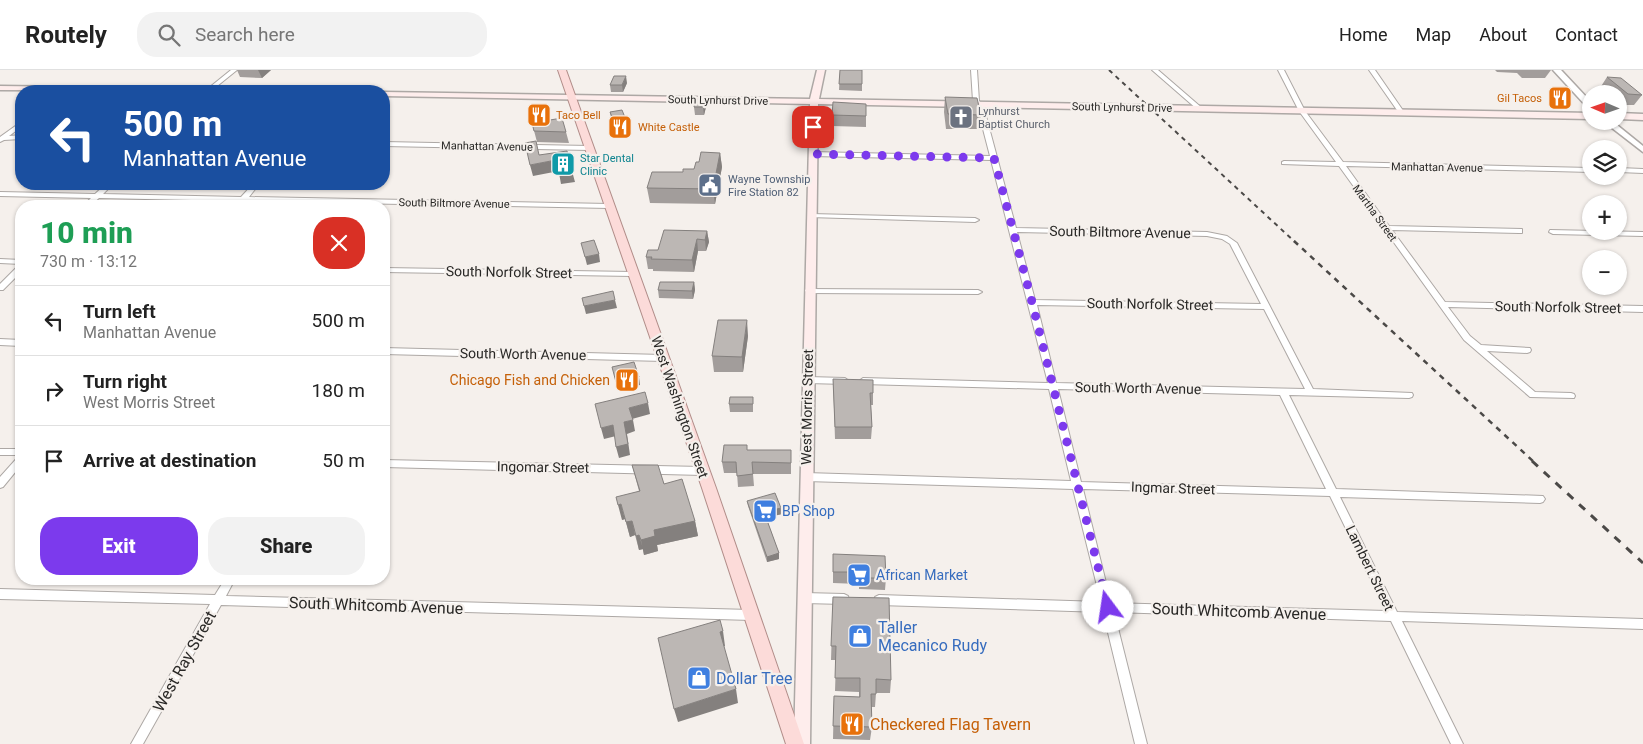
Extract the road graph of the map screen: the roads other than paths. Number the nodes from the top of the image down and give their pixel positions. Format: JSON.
{"nodes":[{"id":1,"x":234,"y":70,"type":"edge"},
{"id":2,"x":562,"y":70,"type":"edge"},
{"id":3,"x":821,"y":70,"type":"edge"},
{"id":4,"x":974,"y":70,"type":"edge"},
{"id":5,"x":1155,"y":70,"type":"edge"},
{"id":6,"x":1281,"y":70,"type":"edge"},
{"id":7,"x":1372,"y":70,"type":"edge"},
{"id":8,"x":1557,"y":70,"type":"edge"},
{"id":9,"x":215,"y":85,"type":"edge"},
{"id":10,"x":0,"y":88,"type":"edge"},
{"id":11,"x":15,"y":88,"type":"edge"},
{"id":12,"x":390,"y":94,"type":"edge"},
{"id":13,"x":1582,"y":96,"type":"edge"},
{"id":14,"x":572,"y":97,"type":"junction"},
{"id":15,"x":814,"y":102,"type":"junction"},
{"id":16,"x":980,"y":105,"type":"junction"},
{"id":17,"x":1200,"y":109,"type":"junction"},
{"id":18,"x":1302,"y":111,"type":"junction"},
{"id":19,"x":1401,"y":112,"type":"junction"},
{"id":20,"x":1582,"y":116,"type":"edge"},
{"id":21,"x":1628,"y":116,"type":"edge"},
{"id":22,"x":1643,"y":117,"type":"edge"},
{"id":23,"x":15,"y":128,"type":"edge"},
{"id":24,"x":1618,"y":130,"type":"edge"},
{"id":25,"x":15,"y":138,"type":"edge"},
{"id":26,"x":1,"y":139,"type":"edge"},
{"id":27,"x":390,"y":144,"type":"edge"},
{"id":28,"x":590,"y":148,"type":"junction"},
{"id":29,"x":1643,"y":150,"type":"edge"},
{"id":30,"x":812,"y":154,"type":"junction"},
{"id":31,"x":994,"y":158,"type":"junction"},
{"id":32,"x":1284,"y":163,"type":"dead end"},
{"id":33,"x":1340,"y":164,"type":"junction"},
{"id":34,"x":1582,"y":170,"type":"edge"},
{"id":35,"x":1627,"y":170,"type":"edge"},
{"id":36,"x":1643,"y":171,"type":"edge"},
{"id":37,"x":104,"y":190,"type":"edge"},
{"id":38,"x":251,"y":190,"type":"edge"},
{"id":39,"x":0,"y":194,"type":"edge"},
{"id":40,"x":97,"y":196,"type":"junction"},
{"id":41,"x":243,"y":199,"type":"junction"},
{"id":42,"x":93,"y":200,"type":"edge"},
{"id":43,"x":295,"y":200,"type":"edge"},
{"id":44,"x":390,"y":202,"type":"edge"},
{"id":45,"x":609,"y":206,"type":"junction"},
{"id":46,"x":811,"y":216,"type":"junction"},
{"id":47,"x":975,"y":220,"type":"dead end"},
{"id":48,"x":1386,"y":228,"type":"junction"},
{"id":49,"x":1013,"y":230,"type":"junction"},
{"id":50,"x":1519,"y":231,"type":"dead end"},
{"id":51,"x":1554,"y":232,"type":"dead end"},
{"id":52,"x":1643,"y":234,"type":"edge"},
{"id":53,"x":1226,"y":238,"type":"joint"},
{"id":54,"x":0,"y":261,"type":"edge"},
{"id":55,"x":15,"y":262,"type":"edge"},
{"id":56,"x":390,"y":270,"type":"edge"},
{"id":57,"x":15,"y":274,"type":"edge"},
{"id":58,"x":634,"y":274,"type":"junction"},
{"id":59,"x":0,"y":288,"type":"edge"},
{"id":60,"x":809,"y":291,"type":"junction"},
{"id":61,"x":978,"y":292,"type":"dead end"},
{"id":62,"x":1032,"y":302,"type":"junction"},
{"id":63,"x":1442,"y":304,"type":"junction"},
{"id":64,"x":1267,"y":307,"type":"junction"},
{"id":65,"x":1643,"y":309,"type":"edge"},
{"id":66,"x":0,"y":342,"type":"edge"},
{"id":67,"x":15,"y":343,"type":"edge"},
{"id":68,"x":1479,"y":348,"type":"junction"},
{"id":69,"x":1527,"y":350,"type":"dead end"},
{"id":70,"x":390,"y":351,"type":"edge"},
{"id":71,"x":663,"y":358,"type":"junction"},
{"id":72,"x":808,"y":380,"type":"junction"},
{"id":73,"x":1054,"y":386,"type":"junction"},
{"id":74,"x":1283,"y":392,"type":"junction"},
{"id":75,"x":1311,"y":393,"type":"junction"},
{"id":76,"x":1409,"y":395,"type":"dead end"},
{"id":77,"x":1571,"y":396,"type":"dead end"},
{"id":78,"x":0,"y":452,"type":"edge"},
{"id":79,"x":15,"y":452,"type":"edge"},
{"id":80,"x":390,"y":463,"type":"edge"},
{"id":81,"x":15,"y":466,"type":"edge"},
{"id":82,"x":702,"y":471,"type":"junction"},
{"id":83,"x":806,"y":477,"type":"junction"},
{"id":84,"x":0,"y":484,"type":"edge"},
{"id":85,"x":1078,"y":486,"type":"junction"},
{"id":86,"x":1333,"y":492,"type":"junction"},
{"id":87,"x":1540,"y":499,"type":"dead end"},
{"id":88,"x":227,"y":585,"type":"edge"},
{"id":89,"x":0,"y":594,"type":"edge"},
{"id":90,"x":804,"y":598,"type":"junction"},
{"id":91,"x":218,"y":600,"type":"junction"},
{"id":92,"x":1108,"y":607,"type":"junction"},
{"id":93,"x":751,"y":615,"type":"junction"},
{"id":94,"x":1393,"y":616,"type":"junction"},
{"id":95,"x":1643,"y":624,"type":"edge"},
{"id":96,"x":137,"y":744,"type":"edge"},
{"id":97,"x":795,"y":744,"type":"edge"},
{"id":98,"x":802,"y":744,"type":"edge"},
{"id":99,"x":1141,"y":744,"type":"edge"},
{"id":100,"x":1457,"y":744,"type":"edge"}],
"edges":[{"from":1,"to":9,"type":"street"},
{"from":2,"to":14,"type":"main road","name":"West Washington Street"},
{"from":3,"to":15,"type":"main road","name":"West Morris Street"},
{"from":4,"to":16,"type":"street"},
{"from":5,"to":17,"type":"street"},
{"from":6,"to":18,"type":"street","name":"Martha Street"},
{"from":7,"to":19,"type":"street"},
{"from":8,"to":13,"type":"street"},
{"from":10,"to":11,"type":"main road"},
{"from":12,"to":14,"type":"main road","name":"South Lynhurst Drive"},
{"from":14,"to":15,"type":"main road","name":"South Lynhurst Drive"},
{"from":14,"to":28,"type":"main road","name":"West Washington Street"},
{"from":15,"to":16,"type":"main road","name":"South Lynhurst Drive"},
{"from":15,"to":30,"type":"main road","name":"West Morris Street"},
{"from":16,"to":17,"type":"main road","name":"South Lynhurst Drive"},
{"from":16,"to":31,"type":"street"},
{"from":17,"to":18,"type":"main road","name":"South Lynhurst Drive"},
{"from":18,"to":19,"type":"main road","name":"South Lynhurst Drive"},
{"from":18,"to":33,"type":"street","name":"Martha Street"},
{"from":19,"to":20,"type":"main road","name":"South Lynhurst Drive"},
{"from":21,"to":22,"type":"main road"},
{"from":23,"to":26,"type":"street"},
{"from":24,"to":29,"type":"street"},
{"from":25,"to":26,"type":"street"},
{"from":27,"to":28,"type":"street","name":"Manhattan Avenue"},
{"from":28,"to":45,"type":"main road","name":"West Washington Street"},
{"from":30,"to":31,"type":"street"},
{"from":30,"to":46,"type":"main road","name":"West Morris Street"},
{"from":31,"to":49,"type":"street"},
{"from":32,"to":33,"type":"street","name":"Manhattan Avenue"},
{"from":33,"to":34,"type":"street","name":"Manhattan Avenue"},
{"from":33,"to":48,"type":"street","name":"Martha Street"},
{"from":35,"to":36,"type":"street"},
{"from":37,"to":40,"type":"street"},
{"from":38,"to":41,"type":"street"},
{"from":39,"to":40,"type":"street","name":"South Biltmore Avenue"},
{"from":40,"to":41,"type":"street","name":"South Biltmore Avenue"},
{"from":40,"to":42,"type":"street"},
{"from":41,"to":43,"type":"street","name":"South Biltmore Avenue"},
{"from":44,"to":45,"type":"street","name":"South Biltmore Avenue"},
{"from":45,"to":58,"type":"main road","name":"West Washington Street"},
{"from":46,"to":47,"type":"street"},
{"from":46,"to":60,"type":"main road","name":"West Morris Street"},
{"from":48,"to":50,"type":"street"},
{"from":48,"to":63,"type":"street","name":"Martha Street"},
{"from":49,"to":53,"type":"street","name":"South Biltmore Avenue"},
{"from":49,"to":62,"type":"street"},
{"from":51,"to":52,"type":"street"},
{"from":53,"to":64,"type":"street"},
{"from":54,"to":55,"type":"street"},
{"from":56,"to":58,"type":"street","name":"South Norfolk Street"},
{"from":57,"to":59,"type":"street"},
{"from":58,"to":71,"type":"main road","name":"West Washington Street"},
{"from":60,"to":61,"type":"street"},
{"from":60,"to":72,"type":"main road","name":"West Morris Street"},
{"from":62,"to":64,"type":"street","name":"South Norfolk Street"},
{"from":62,"to":73,"type":"street"},
{"from":63,"to":65,"type":"street","name":"South Norfolk Street"},
{"from":63,"to":68,"type":"street","name":"Martha Street"},
{"from":64,"to":75,"type":"street"},
{"from":66,"to":67,"type":"street"},
{"from":68,"to":69,"type":"street"},
{"from":68,"to":77,"type":"street"},
{"from":70,"to":71,"type":"street","name":"South Worth Avenue"},
{"from":71,"to":82,"type":"main road","name":"West Washington Street"},
{"from":72,"to":73,"type":"street","name":"South Worth Avenue"},
{"from":72,"to":83,"type":"main road","name":"West Morris Street"},
{"from":73,"to":74,"type":"street","name":"South Worth Avenue"},
{"from":73,"to":85,"type":"street"},
{"from":74,"to":75,"type":"street","name":"South Worth Avenue"},
{"from":74,"to":86,"type":"street","name":"Lambert Street"},
{"from":75,"to":76,"type":"street","name":"South Worth Avenue"},
{"from":78,"to":79,"type":"street"},
{"from":80,"to":82,"type":"street","name":"Ingomar Street"},
{"from":81,"to":84,"type":"street"},
{"from":82,"to":93,"type":"main road","name":"West Washington Street"},
{"from":83,"to":85,"type":"street","name":"Ingmar Street"},
{"from":83,"to":90,"type":"main road","name":"West Morris Street"},
{"from":85,"to":86,"type":"street","name":"Ingmar Street"},
{"from":85,"to":92,"type":"street"},
{"from":86,"to":87,"type":"street","name":"Ingmar Street"},
{"from":86,"to":94,"type":"street","name":"Lambert Street"},
{"from":88,"to":91,"type":"street","name":"West Ray Street"},
{"from":89,"to":91,"type":"street","name":"South Whitcomb Avenue"},
{"from":90,"to":92,"type":"street","name":"South Whitcomb Avenue"},
{"from":90,"to":98,"type":"main road","name":"West Morris Street"},
{"from":91,"to":93,"type":"street","name":"South Whitcomb Avenue"},
{"from":91,"to":96,"type":"street","name":"West Ray Street"},
{"from":92,"to":94,"type":"street","name":"South Whitcomb Avenue"},
{"from":92,"to":99,"type":"street"},
{"from":93,"to":97,"type":"main road","name":"West Washington Street"},
{"from":94,"to":95,"type":"street","name":"South Whitcomb Avenue"},
{"from":94,"to":100,"type":"street","name":"Lambert Street"}]}
